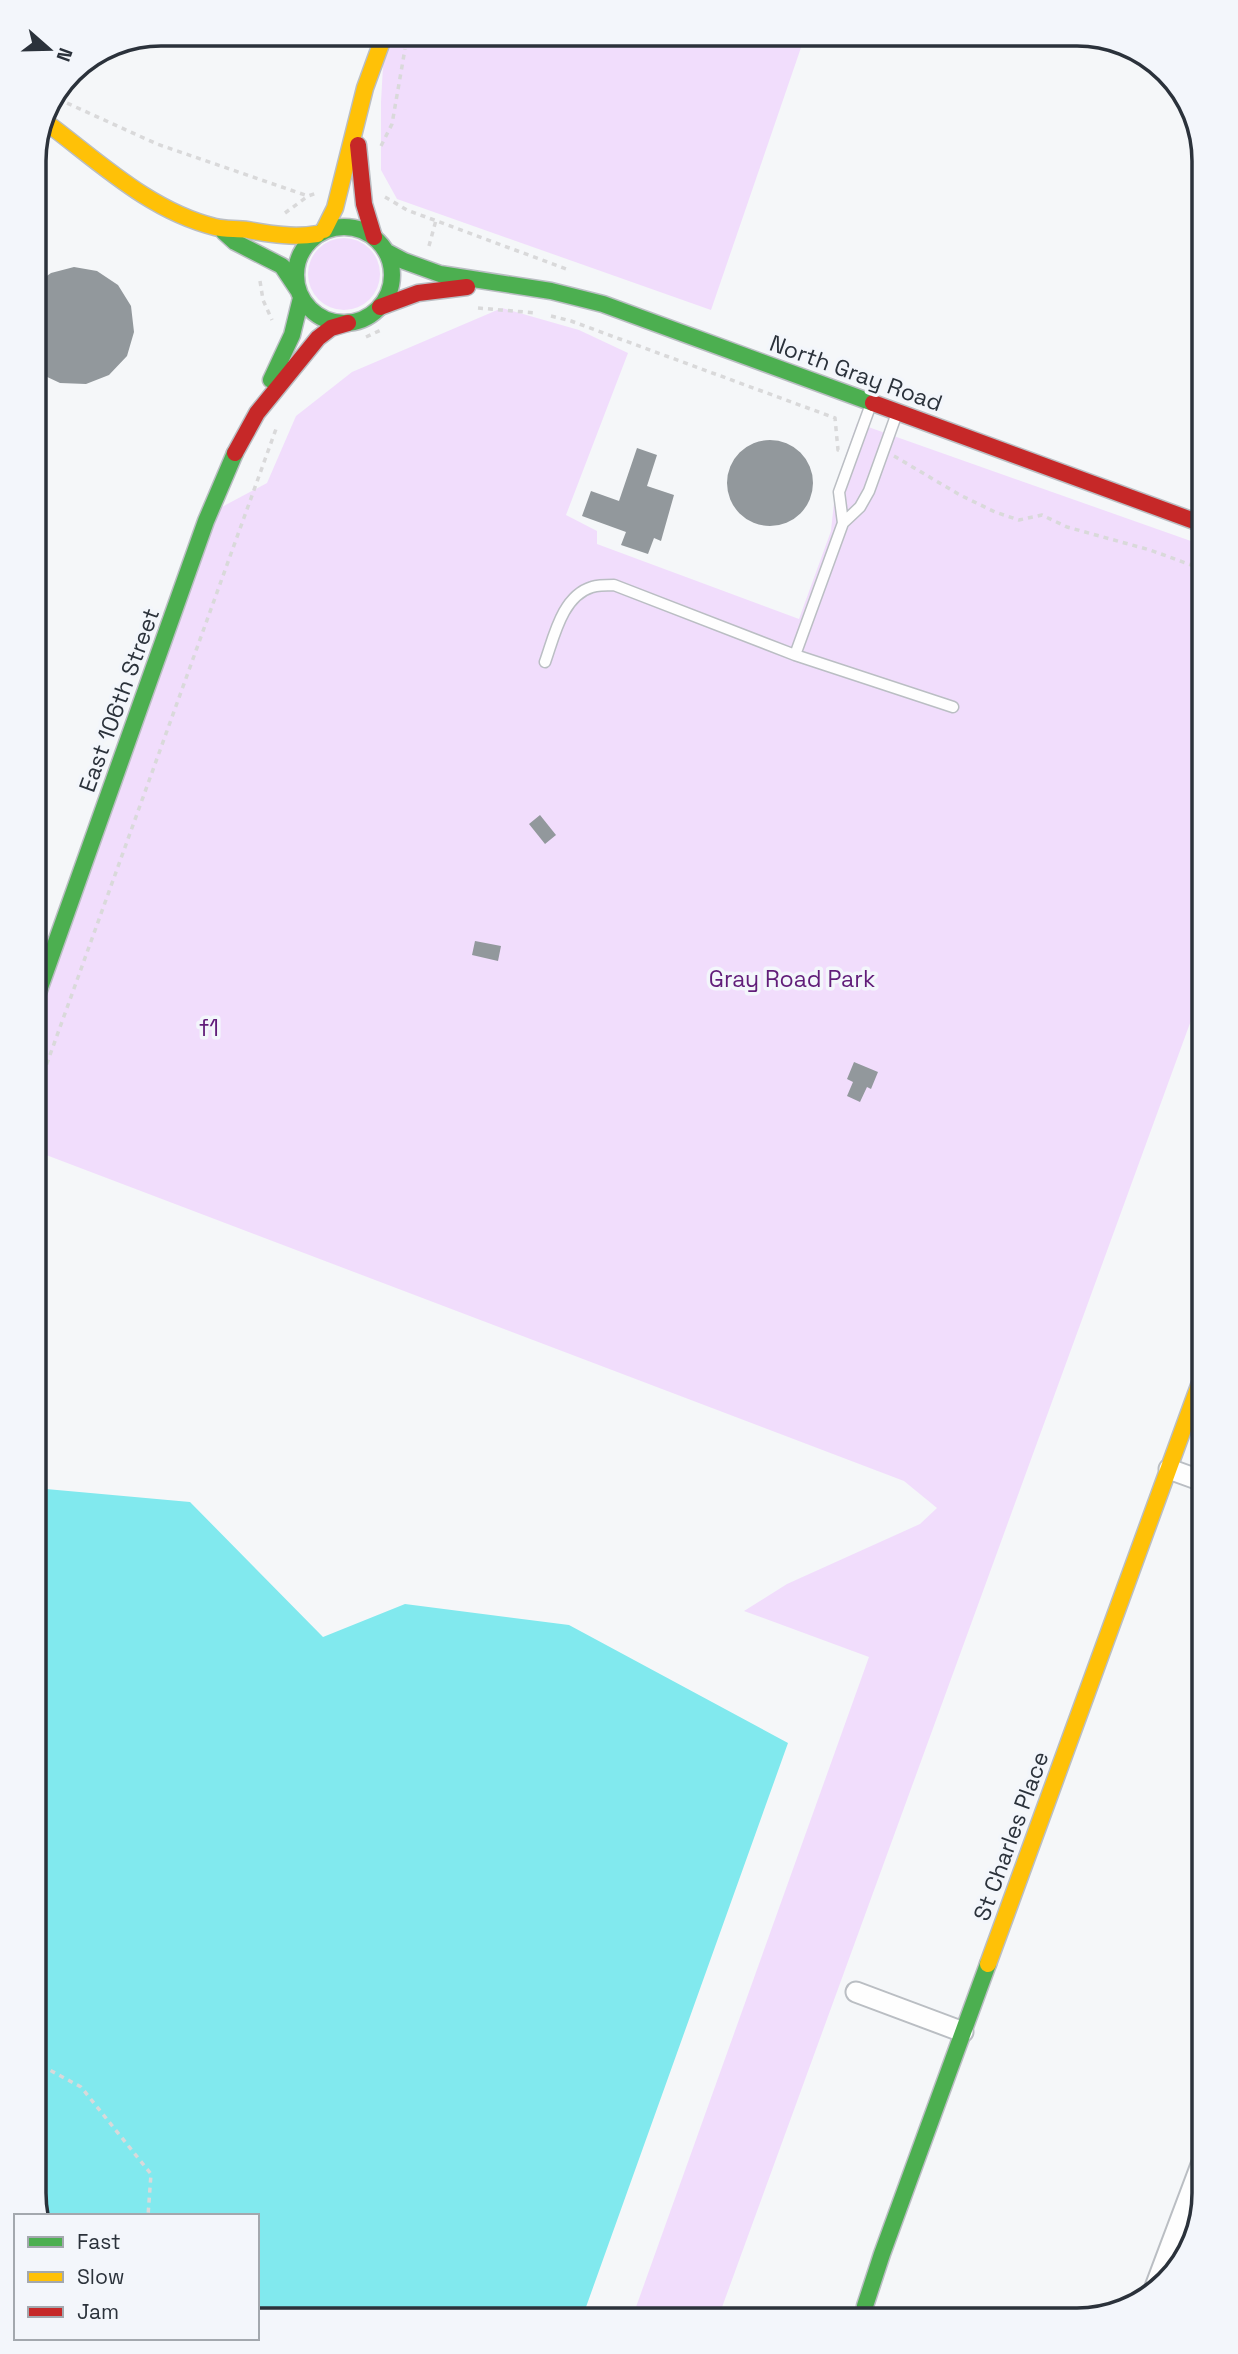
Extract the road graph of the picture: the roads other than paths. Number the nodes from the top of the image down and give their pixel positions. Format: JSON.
{"nodes":[{"id":1,"x":380,"y":46,"type":"edge"},
{"id":2,"x":51,"y":126,"type":"edge"},
{"id":3,"x":356,"y":129,"type":"junction"},
{"id":4,"x":219,"y":228,"type":"junction"},
{"id":5,"x":320,"y":232,"type":"junction"},
{"id":6,"x":374,"y":237,"type":"junction"},
{"id":7,"x":387,"y":252,"type":"junction"},
{"id":8,"x":486,"y":282,"type":"junction"},
{"id":9,"x":300,"y":294,"type":"junction"},
{"id":10,"x":380,"y":307,"type":"junction"},
{"id":11,"x":348,"y":323,"type":"junction"},
{"id":12,"x":872,"y":403,"type":"junction"},
{"id":13,"x":897,"y":412,"type":"junction"},
{"id":14,"x":257,"y":413,"type":"junction"},
{"id":15,"x":1193,"y":521,"type":"edge"},
{"id":16,"x":843,"y":523,"type":"junction"},
{"id":17,"x":795,"y":655,"type":"junction"},
{"id":18,"x":545,"y":662,"type":"dead end"},
{"id":19,"x":953,"y":707,"type":"dead end"},
{"id":20,"x":46,"y":971,"type":"edge"},
{"id":21,"x":1193,"y":1402,"type":"edge"},
{"id":22,"x":1169,"y":1469,"type":"junction"},
{"id":23,"x":1193,"y":1478,"type":"edge"},
{"id":24,"x":856,"y":1992,"type":"dead end"},
{"id":25,"x":963,"y":2032,"type":"junction"},
{"id":26,"x":1193,"y":2186,"type":"edge"},
{"id":27,"x":1160,"y":2273,"type":"edge"},
{"id":28,"x":865,"y":2308,"type":"edge"}],
"edges":[{"from":1,"to":3,"type":"street"},
{"from":2,"to":4,"type":"street"},
{"from":3,"to":5,"type":"street"},
{"from":3,"to":6,"type":"street"},
{"from":4,"to":5,"type":"street"},
{"from":4,"to":9,"type":"street"},
{"from":5,"to":6,"type":"street"},
{"from":5,"to":9,"type":"street"},
{"from":6,"to":7,"type":"street"},
{"from":7,"to":8,"type":"street","name":"North Gray Road"},
{"from":7,"to":10,"type":"street"},
{"from":8,"to":10,"type":"street","name":"North Gray Road"},
{"from":8,"to":12,"type":"street","name":"North Gray Road"},
{"from":9,"to":11,"type":"street"},
{"from":9,"to":14,"type":"street","name":"East 106th Street"},
{"from":10,"to":11,"type":"street"},
{"from":11,"to":14,"type":"street","name":"East 106th Street"},
{"from":12,"to":13,"type":"street","name":"North Gray Road"},
{"from":12,"to":16,"type":"lane"},
{"from":13,"to":15,"type":"street","name":"North Gray Road"},
{"from":13,"to":16,"type":"lane"},
{"from":14,"to":20,"type":"street","name":"East 106th Street"},
{"from":16,"to":17,"type":"lane"},
{"from":17,"to":18,"type":"lane"},
{"from":17,"to":19,"type":"lane"},
{"from":21,"to":22,"type":"street","name":"St Charles Place"},
{"from":22,"to":23,"type":"street"},
{"from":22,"to":25,"type":"street","name":"St Charles Place"},
{"from":24,"to":25,"type":"street"},
{"from":25,"to":28,"type":"street","name":"St Charles Place"},
{"from":26,"to":27,"type":"street"}]}
